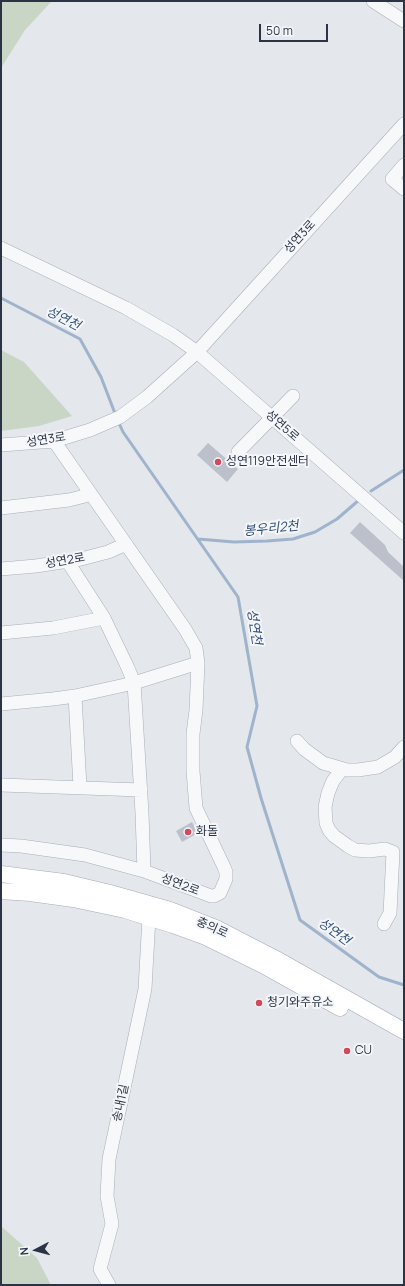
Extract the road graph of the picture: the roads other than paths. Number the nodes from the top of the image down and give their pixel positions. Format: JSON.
{"nodes":[{"id":1,"x":373,"y":1,"type":"edge"},
{"id":2,"x":404,"y":21,"type":"edge"},
{"id":3,"x":404,"y":124,"type":"edge"},
{"id":4,"x":404,"y":165,"type":"edge"},
{"id":5,"x":404,"y":189,"type":"edge"},
{"id":6,"x":1,"y":248,"type":"edge"},
{"id":7,"x":197,"y":352,"type":"junction"},
{"id":8,"x":293,"y":396,"type":"dead end"},
{"id":9,"x":272,"y":417,"type":"junction"},
{"id":10,"x":54,"y":441,"type":"junction"},
{"id":11,"x":1,"y":445,"type":"edge"},
{"id":12,"x":238,"y":452,"type":"dead end"},
{"id":13,"x":91,"y":494,"type":"junction"},
{"id":14,"x":1,"y":508,"type":"edge"},
{"id":15,"x":404,"y":532,"type":"edge"},
{"id":16,"x":126,"y":544,"type":"junction"},
{"id":17,"x":68,"y":562,"type":"junction"},
{"id":18,"x":1,"y":569,"type":"edge"},
{"id":19,"x":104,"y":618,"type":"junction"},
{"id":20,"x":1,"y":633,"type":"edge"},
{"id":21,"x":198,"y":663,"type":"junction"},
{"id":22,"x":134,"y":683,"type":"junction"},
{"id":23,"x":75,"y":696,"type":"junction"},
{"id":24,"x":1,"y":704,"type":"edge"},
{"id":25,"x":297,"y":740,"type":"dead end"},
{"id":26,"x":404,"y":747,"type":"edge"},
{"id":27,"x":342,"y":769,"type":"junction"},
{"id":28,"x":1,"y":785,"type":"edge"},
{"id":29,"x":80,"y":787,"type":"junction"},
{"id":30,"x":141,"y":790,"type":"junction"},
{"id":31,"x":1,"y":845,"type":"edge"},
{"id":32,"x":144,"y":871,"type":"junction"},
{"id":33,"x":1,"y":874,"type":"edge"},
{"id":34,"x":1,"y":891,"type":"edge"},
{"id":35,"x":149,"y":917,"type":"junction"},
{"id":36,"x":384,"y":924,"type":"dead end"},
{"id":37,"x":404,"y":1032,"type":"edge"},
{"id":38,"x":404,"y":1043,"type":"edge"},
{"id":39,"x":109,"y":1285,"type":"edge"}],
"edges":[{"from":1,"to":2,"type":"street"},
{"from":3,"to":7,"type":"street","name":"성연3로"},
{"from":4,"to":5,"type":"street"},
{"from":6,"to":7,"type":"street"},
{"from":7,"to":9,"type":"street","name":"성연5로"},
{"from":7,"to":10,"type":"street","name":"성연3로"},
{"from":8,"to":9,"type":"street"},
{"from":9,"to":12,"type":"street"},
{"from":9,"to":15,"type":"street","name":"성연5로"},
{"from":10,"to":11,"type":"street","name":"성연3로"},
{"from":10,"to":13,"type":"street","name":"성연2로"},
{"from":13,"to":14,"type":"street"},
{"from":13,"to":16,"type":"street","name":"성연2로"},
{"from":16,"to":17,"type":"street","name":"성연2로"},
{"from":16,"to":21,"type":"street","name":"성연2로"},
{"from":17,"to":18,"type":"street","name":"성연2로"},
{"from":17,"to":19,"type":"street"},
{"from":19,"to":20,"type":"street"},
{"from":19,"to":22,"type":"street"},
{"from":21,"to":22,"type":"street"},
{"from":21,"to":32,"type":"street","name":"성연2로"},
{"from":22,"to":23,"type":"street"},
{"from":22,"to":30,"type":"street"},
{"from":23,"to":24,"type":"street"},
{"from":23,"to":29,"type":"street"},
{"from":25,"to":27,"type":"street"},
{"from":26,"to":27,"type":"street"},
{"from":27,"to":36,"type":"street"},
{"from":28,"to":29,"type":"street"},
{"from":29,"to":30,"type":"street"},
{"from":30,"to":32,"type":"street"},
{"from":31,"to":32,"type":"street","name":"성연2로"},
{"from":33,"to":37,"type":"main road","name":"충의로"},
{"from":34,"to":35,"type":"main road","name":"충의로"},
{"from":35,"to":38,"type":"main road","name":"충의로"},
{"from":35,"to":39,"type":"street","name":"송내1길"}]}
